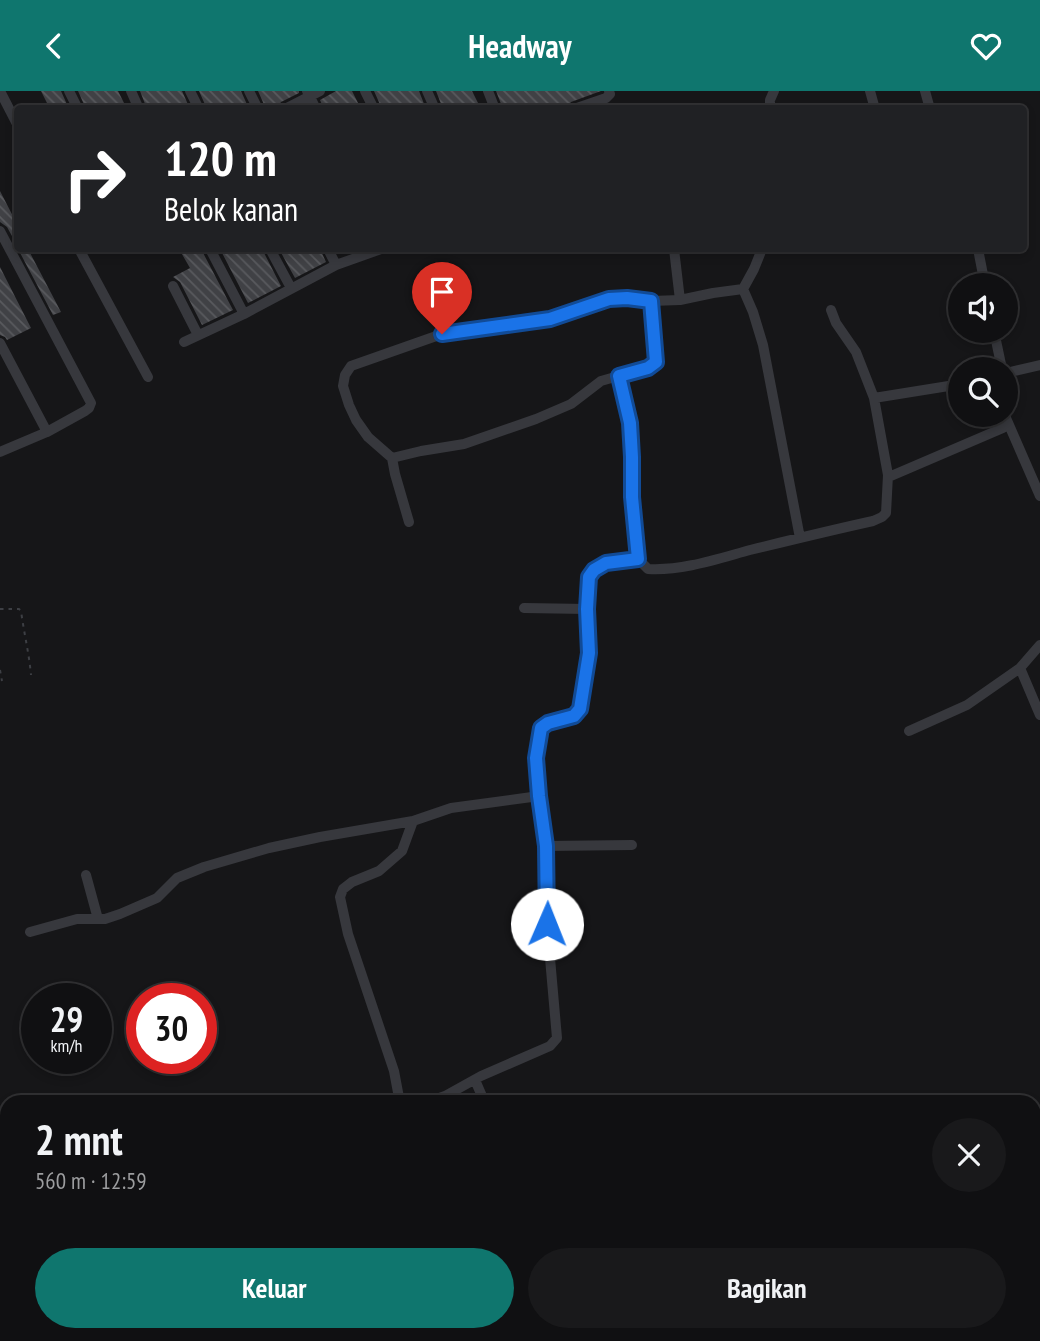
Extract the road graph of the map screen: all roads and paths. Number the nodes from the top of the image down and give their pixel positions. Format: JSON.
{"nodes":[{"id":1,"x":0,"y":91,"type":"edge"},
{"id":2,"x":609,"y":91,"type":"edge"},
{"id":3,"x":312,"y":93,"type":"edge"},
{"id":4,"x":292,"y":105,"type":"edge"},
{"id":5,"x":586,"y":105,"type":"edge"},
{"id":6,"x":14,"y":118,"type":"edge"},
{"id":7,"x":0,"y":231,"type":"edge"},
{"id":8,"x":81,"y":252,"type":"edge"},
{"id":9,"x":212,"y":252,"type":"edge"},
{"id":10,"x":272,"y":252,"type":"edge"},
{"id":11,"x":330,"y":252,"type":"edge"},
{"id":12,"x":373,"y":252,"type":"edge"},
{"id":13,"x":674,"y":252,"type":"edge"},
{"id":14,"x":761,"y":252,"type":"edge"},
{"id":15,"x":979,"y":252,"type":"edge"},
{"id":16,"x":336,"y":265,"type":"junction"},
{"id":17,"x":983,"y":273,"type":"edge"},
{"id":18,"x":173,"y":286,"type":"dead end"},
{"id":19,"x":290,"y":288,"type":"junction"},
{"id":20,"x":743,"y":289,"type":"junction"},
{"id":21,"x":680,"y":300,"type":"junction"},
{"id":22,"x":651,"y":301,"type":"junction"},
{"id":23,"x":831,"y":310,"type":"dead end"},
{"id":24,"x":244,"y":314,"type":"junction"},
{"id":25,"x":198,"y":335,"type":"junction"},
{"id":26,"x":0,"y":342,"type":"edge"},
{"id":27,"x":184,"y":342,"type":"dead end"},
{"id":28,"x":1040,"y":365,"type":"edge"},
{"id":29,"x":1018,"y":370,"type":"edge"},
{"id":30,"x":619,"y":376,"type":"junction"},
{"id":31,"x":148,"y":377,"type":"dead end"},
{"id":32,"x":948,"y":386,"type":"edge"},
{"id":33,"x":874,"y":398,"type":"junction"},
{"id":34,"x":1004,"y":427,"type":"edge"},
{"id":35,"x":1011,"y":427,"type":"edge"},
{"id":36,"x":47,"y":432,"type":"junction"},
{"id":37,"x":0,"y":453,"type":"edge"},
{"id":38,"x":392,"y":458,"type":"junction"},
{"id":39,"x":888,"y":475,"type":"junction"},
{"id":40,"x":1037,"y":481,"type":"edge"},
{"id":41,"x":1040,"y":496,"type":"edge"},
{"id":42,"x":410,"y":522,"type":"dead end"},
{"id":43,"x":800,"y":538,"type":"junction"},
{"id":44,"x":638,"y":559,"type":"junction"},
{"id":45,"x":524,"y":608,"type":"dead end"},
{"id":46,"x":0,"y":609,"type":"edge"},
{"id":47,"x":587,"y":609,"type":"junction"},
{"id":48,"x":1040,"y":645,"type":"edge"},
{"id":49,"x":1020,"y":668,"type":"junction"},
{"id":50,"x":0,"y":670,"type":"edge"},
{"id":51,"x":31,"y":675,"type":"dead end"},
{"id":52,"x":2,"y":681,"type":"dead end"},
{"id":53,"x":1040,"y":715,"type":"edge"},
{"id":54,"x":909,"y":731,"type":"dead end"},
{"id":55,"x":539,"y":796,"type":"junction"},
{"id":56,"x":413,"y":821,"type":"junction"},
{"id":57,"x":632,"y":845,"type":"dead end"},
{"id":58,"x":546,"y":846,"type":"junction"},
{"id":59,"x":86,"y":875,"type":"dead end"},
{"id":60,"x":98,"y":919,"type":"junction"},
{"id":61,"x":30,"y":932,"type":"dead end"},
{"id":62,"x":475,"y":1080,"type":"junction"},
{"id":63,"x":398,"y":1095,"type":"edge"},
{"id":64,"x":447,"y":1095,"type":"edge"},
{"id":65,"x":482,"y":1095,"type":"edge"}],
"edges":[{"from":1,"to":6,"type":"street"},
{"from":2,"to":5,"type":"street"},
{"from":3,"to":4,"type":"street"},
{"from":7,"to":36,"type":"street"},
{"from":8,"to":31,"type":"street"},
{"from":9,"to":24,"type":"street"},
{"from":10,"to":19,"type":"street"},
{"from":11,"to":16,"type":"street"},
{"from":12,"to":16,"type":"street"},
{"from":13,"to":21,"type":"street"},
{"from":14,"to":20,"type":"street"},
{"from":15,"to":17,"type":"street"},
{"from":16,"to":19,"type":"street"},
{"from":18,"to":25,"type":"street"},
{"from":19,"to":24,"type":"street"},
{"from":20,"to":21,"type":"street"},
{"from":20,"to":43,"type":"street"},
{"from":21,"to":22,"type":"street"},
{"from":22,"to":30,"type":"street"},
{"from":22,"to":38,"type":"street"},
{"from":23,"to":33,"type":"street"},
{"from":24,"to":25,"type":"street"},
{"from":25,"to":27,"type":"street"},
{"from":26,"to":36,"type":"street"},
{"from":28,"to":29,"type":"street"},
{"from":30,"to":38,"type":"street"},
{"from":30,"to":44,"type":"street"},
{"from":32,"to":33,"type":"street"},
{"from":33,"to":39,"type":"street"},
{"from":34,"to":39,"type":"street"},
{"from":35,"to":40,"type":"street"},
{"from":36,"to":37,"type":"street"},
{"from":38,"to":42,"type":"street"},
{"from":39,"to":43,"type":"street"},
{"from":40,"to":41,"type":"street"},
{"from":43,"to":44,"type":"street"},
{"from":44,"to":47,"type":"street"},
{"from":45,"to":47,"type":"street"},
{"from":46,"to":51,"type":"path"},
{"from":47,"to":55,"type":"street"},
{"from":48,"to":49,"type":"street"},
{"from":49,"to":53,"type":"street"},
{"from":49,"to":54,"type":"street"},
{"from":50,"to":52,"type":"path"},
{"from":55,"to":56,"type":"street"},
{"from":55,"to":58,"type":"street"},
{"from":56,"to":60,"type":"street"},
{"from":56,"to":63,"type":"street"},
{"from":57,"to":58,"type":"street"},
{"from":58,"to":62,"type":"street"},
{"from":59,"to":60,"type":"street"},
{"from":60,"to":61,"type":"street"},
{"from":62,"to":64,"type":"street"},
{"from":62,"to":65,"type":"street"}]}
